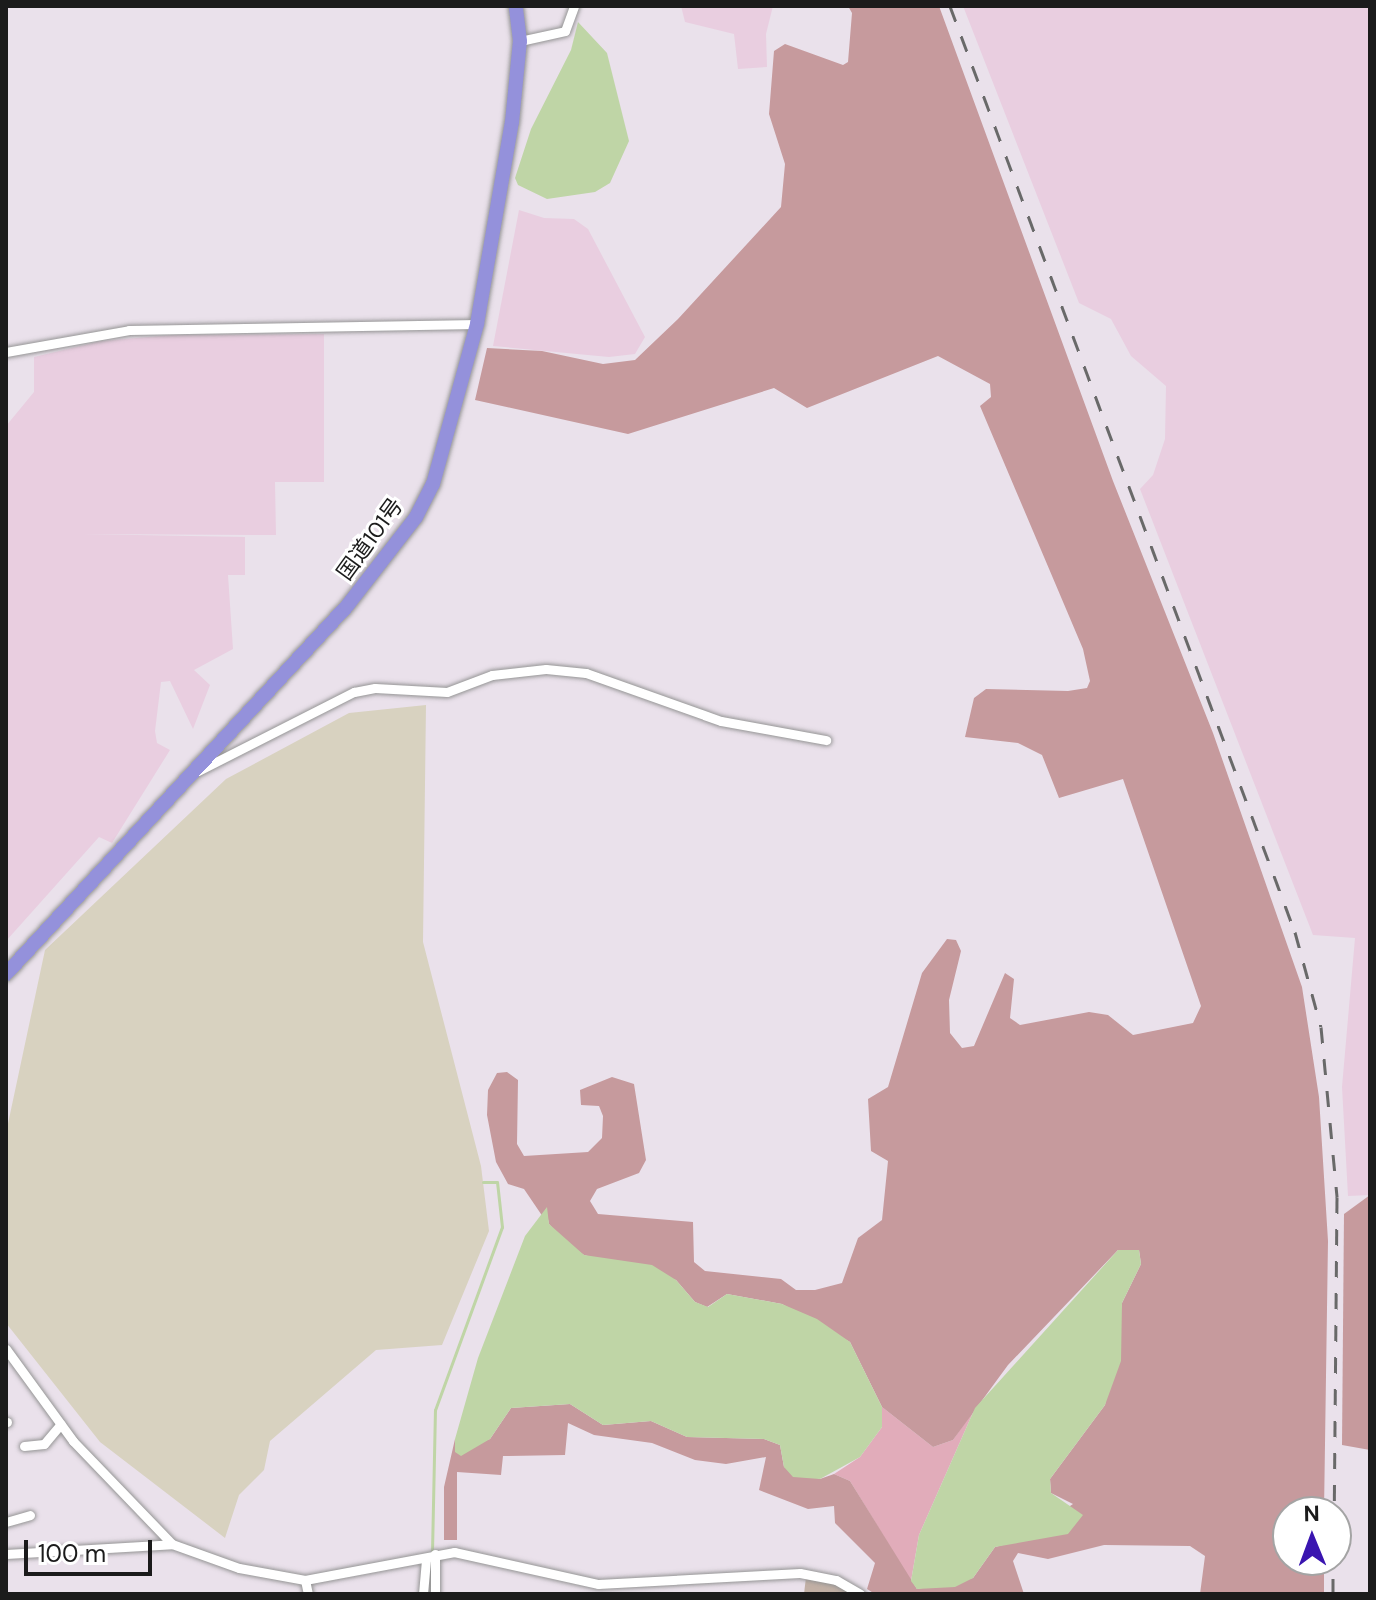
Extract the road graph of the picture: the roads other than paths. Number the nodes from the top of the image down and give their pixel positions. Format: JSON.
{"nodes":[{"id":1,"x":516,"y":6,"type":"edge"},
{"id":2,"x":574,"y":6,"type":"edge"},
{"id":3,"x":520,"y":41,"type":"junction"},
{"id":4,"x":477,"y":324,"type":"junction"},
{"id":5,"x":6,"y":352,"type":"edge"},
{"id":6,"x":826,"y":740,"type":"dead end"},
{"id":7,"x":195,"y":772,"type":"junction"},
{"id":8,"x":6,"y":974,"type":"edge"},
{"id":9,"x":6,"y":1349,"type":"edge"},
{"id":10,"x":61,"y":1424,"type":"junction"},
{"id":11,"x":24,"y":1446,"type":"dead end"},
{"id":12,"x":30,"y":1515,"type":"dead end"},
{"id":13,"x":6,"y":1522,"type":"edge"},
{"id":14,"x":172,"y":1544,"type":"junction"},
{"id":15,"x":6,"y":1554,"type":"edge"},
{"id":16,"x":430,"y":1556,"type":"junction"},
{"id":17,"x":305,"y":1580,"type":"junction"},
{"id":18,"x":308,"y":1594,"type":"edge"},
{"id":19,"x":423,"y":1594,"type":"edge"},
{"id":20,"x":435,"y":1594,"type":"edge"},
{"id":21,"x":860,"y":1594,"type":"edge"}],
"edges":[{"from":1,"to":3,"type":"highway","name":"国道101号"},
{"from":2,"to":3,"type":"street"},
{"from":3,"to":4,"type":"highway","name":"国道101号"},
{"from":4,"to":5,"type":"street"},
{"from":4,"to":7,"type":"highway","name":"国道101号"},
{"from":6,"to":7,"type":"street"},
{"from":7,"to":8,"type":"highway","name":"国道101号"},
{"from":9,"to":10,"type":"street"},
{"from":10,"to":11,"type":"street"},
{"from":10,"to":14,"type":"street"},
{"from":12,"to":13,"type":"street"},
{"from":14,"to":15,"type":"street"},
{"from":14,"to":17,"type":"street"},
{"from":16,"to":17,"type":"street"},
{"from":16,"to":19,"type":"street"},
{"from":16,"to":20,"type":"street"},
{"from":16,"to":21,"type":"street"},
{"from":17,"to":18,"type":"street"}]}
